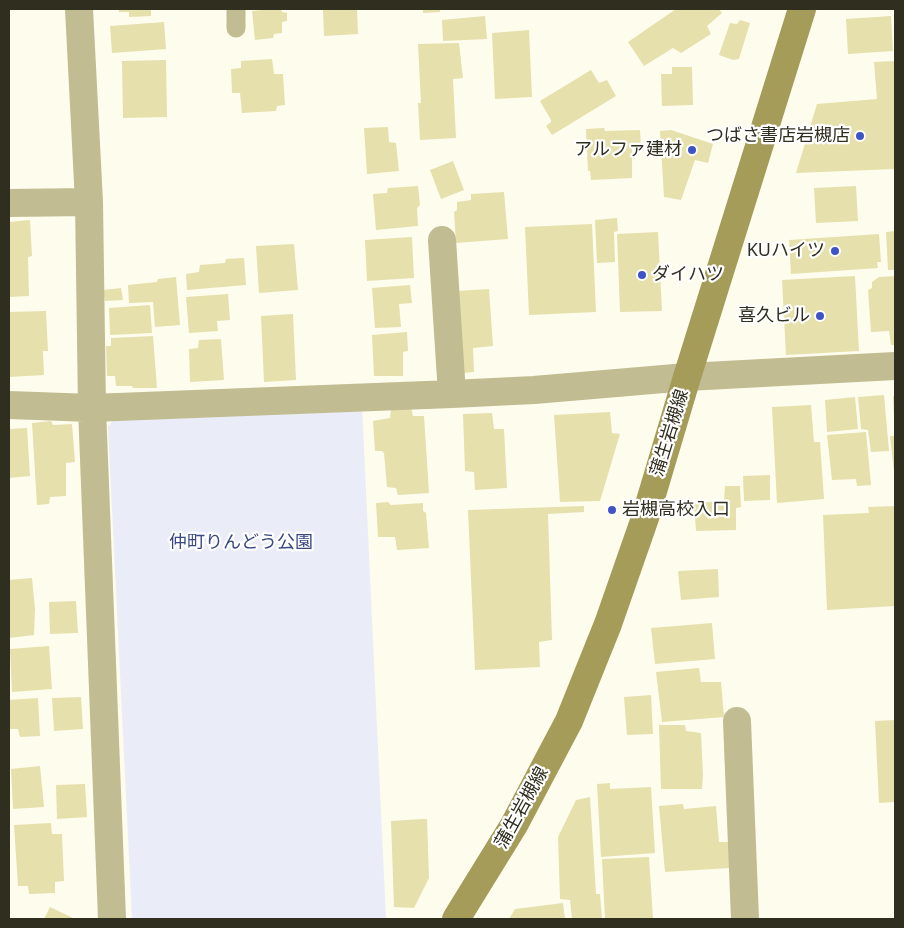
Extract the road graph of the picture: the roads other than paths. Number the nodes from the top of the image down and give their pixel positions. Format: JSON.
{"nodes":[{"id":1,"x":79,"y":9,"type":"edge"},
{"id":2,"x":236,"y":9,"type":"edge"},
{"id":3,"x":802,"y":9,"type":"edge"},
{"id":4,"x":236,"y":28,"type":"dead end"},
{"id":5,"x":89,"y":202,"type":"junction"},
{"id":6,"x":9,"y":203,"type":"edge"},
{"id":7,"x":442,"y":240,"type":"dead end"},
{"id":8,"x":895,"y":366,"type":"edge"},
{"id":9,"x":687,"y":378,"type":"junction"},
{"id":10,"x":452,"y":394,"type":"junction"},
{"id":11,"x":9,"y":405,"type":"edge"},
{"id":12,"x":92,"y":408,"type":"junction"},
{"id":13,"x":738,"y":721,"type":"dead end"},
{"id":14,"x":112,"y":919,"type":"edge"},
{"id":15,"x":456,"y":919,"type":"edge"},
{"id":16,"x":745,"y":919,"type":"edge"}],
"edges":[{"from":1,"to":5,"type":"street"},
{"from":2,"to":4,"type":"lane"},
{"from":3,"to":9,"type":"main road","name":"蒲生岩槻線"},
{"from":5,"to":6,"type":"street"},
{"from":5,"to":12,"type":"street"},
{"from":7,"to":10,"type":"street"},
{"from":8,"to":9,"type":"street"},
{"from":9,"to":10,"type":"street"},
{"from":9,"to":15,"type":"main road","name":"蒲生岩槻線"},
{"from":10,"to":12,"type":"street"},
{"from":11,"to":12,"type":"street"},
{"from":12,"to":14,"type":"street"},
{"from":13,"to":16,"type":"street"}]}
